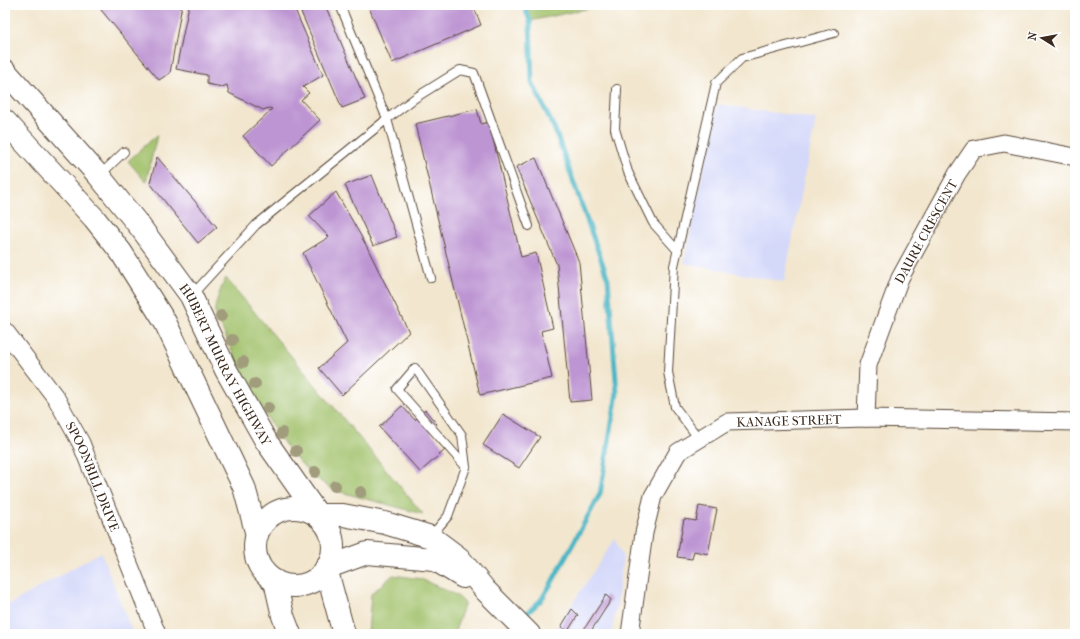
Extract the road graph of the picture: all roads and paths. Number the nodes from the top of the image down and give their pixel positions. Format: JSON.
{"nodes":[{"id":1,"x":340,"y":5,"type":"edge"},
{"id":2,"x":834,"y":33,"type":"dead end"},
{"id":3,"x":5,"y":71,"type":"edge"},
{"id":4,"x":617,"y":89,"type":"dead end"},
{"id":5,"x":387,"y":119,"type":"junction"},
{"id":6,"x":5,"y":121,"type":"edge"},
{"id":7,"x":124,"y":152,"type":"dead end"},
{"id":8,"x":1075,"y":156,"type":"edge"},
{"id":9,"x":99,"y":176,"type":"junction"},
{"id":10,"x":529,"y":226,"type":"dead end"},
{"id":11,"x":678,"y":251,"type":"junction"},
{"id":12,"x":431,"y":278,"type":"dead end"},
{"id":13,"x":191,"y":296,"type":"junction"},
{"id":14,"x":5,"y":331,"type":"edge"},
{"id":15,"x":866,"y":418,"type":"junction"},
{"id":16,"x":1075,"y":422,"type":"edge"},
{"id":17,"x":699,"y":439,"type":"junction"},
{"id":18,"x":466,"y":467,"type":"junction"},
{"id":19,"x":318,"y":515,"type":"junction"},
{"id":20,"x":257,"y":535,"type":"junction"},
{"id":21,"x":431,"y":537,"type":"junction"},
{"id":22,"x":326,"y":568,"type":"junction"},
{"id":23,"x":275,"y":581,"type":"junction"},
{"id":24,"x":485,"y":590,"type":"junction"},
{"id":25,"x":157,"y":634,"type":"edge"},
{"id":26,"x":290,"y":634,"type":"edge"},
{"id":27,"x":344,"y":634,"type":"edge"},
{"id":28,"x":529,"y":634,"type":"edge"},
{"id":29,"x":630,"y":634,"type":"edge"}],
"edges":[{"from":1,"to":5,"type":"lane"},
{"from":2,"to":11,"type":"lane"},
{"from":3,"to":9,"type":"main road","name":"HUBERT MURRAY HIGHWAY"},
{"from":4,"to":11,"type":"lane"},
{"from":5,"to":10,"type":"lane"},
{"from":5,"to":12,"type":"lane"},
{"from":5,"to":13,"type":"lane"},
{"from":6,"to":20,"type":"main road"},
{"from":7,"to":9,"type":"lane"},
{"from":8,"to":15,"type":"street","name":"DAURE CRESCENT"},
{"from":9,"to":13,"type":"main road","name":"HUBERT MURRAY HIGHWAY"},
{"from":11,"to":17,"type":"lane"},
{"from":13,"to":19,"type":"main road","name":"HUBERT MURRAY HIGHWAY"},
{"from":14,"to":25,"type":"street","name":"SPOONBILL DRIVE"},
{"from":15,"to":16,"type":"street","name":"KANAGE STREET"},
{"from":15,"to":17,"type":"street","name":"KANAGE STREET"},
{"from":17,"to":29,"type":"street","name":"KANAGE STREET"},
{"from":18,"to":18,"type":"lane"},
{"from":18,"to":21,"type":"lane"},
{"from":19,"to":20,"type":"main road"},
{"from":19,"to":21,"type":"main road"},
{"from":19,"to":22,"type":"main road"},
{"from":20,"to":23,"type":"main road"},
{"from":21,"to":24,"type":"main road"},
{"from":22,"to":23,"type":"main road"},
{"from":22,"to":24,"type":"main road"},
{"from":22,"to":27,"type":"main road"},
{"from":23,"to":26,"type":"main road"},
{"from":24,"to":28,"type":"main road"}]}
